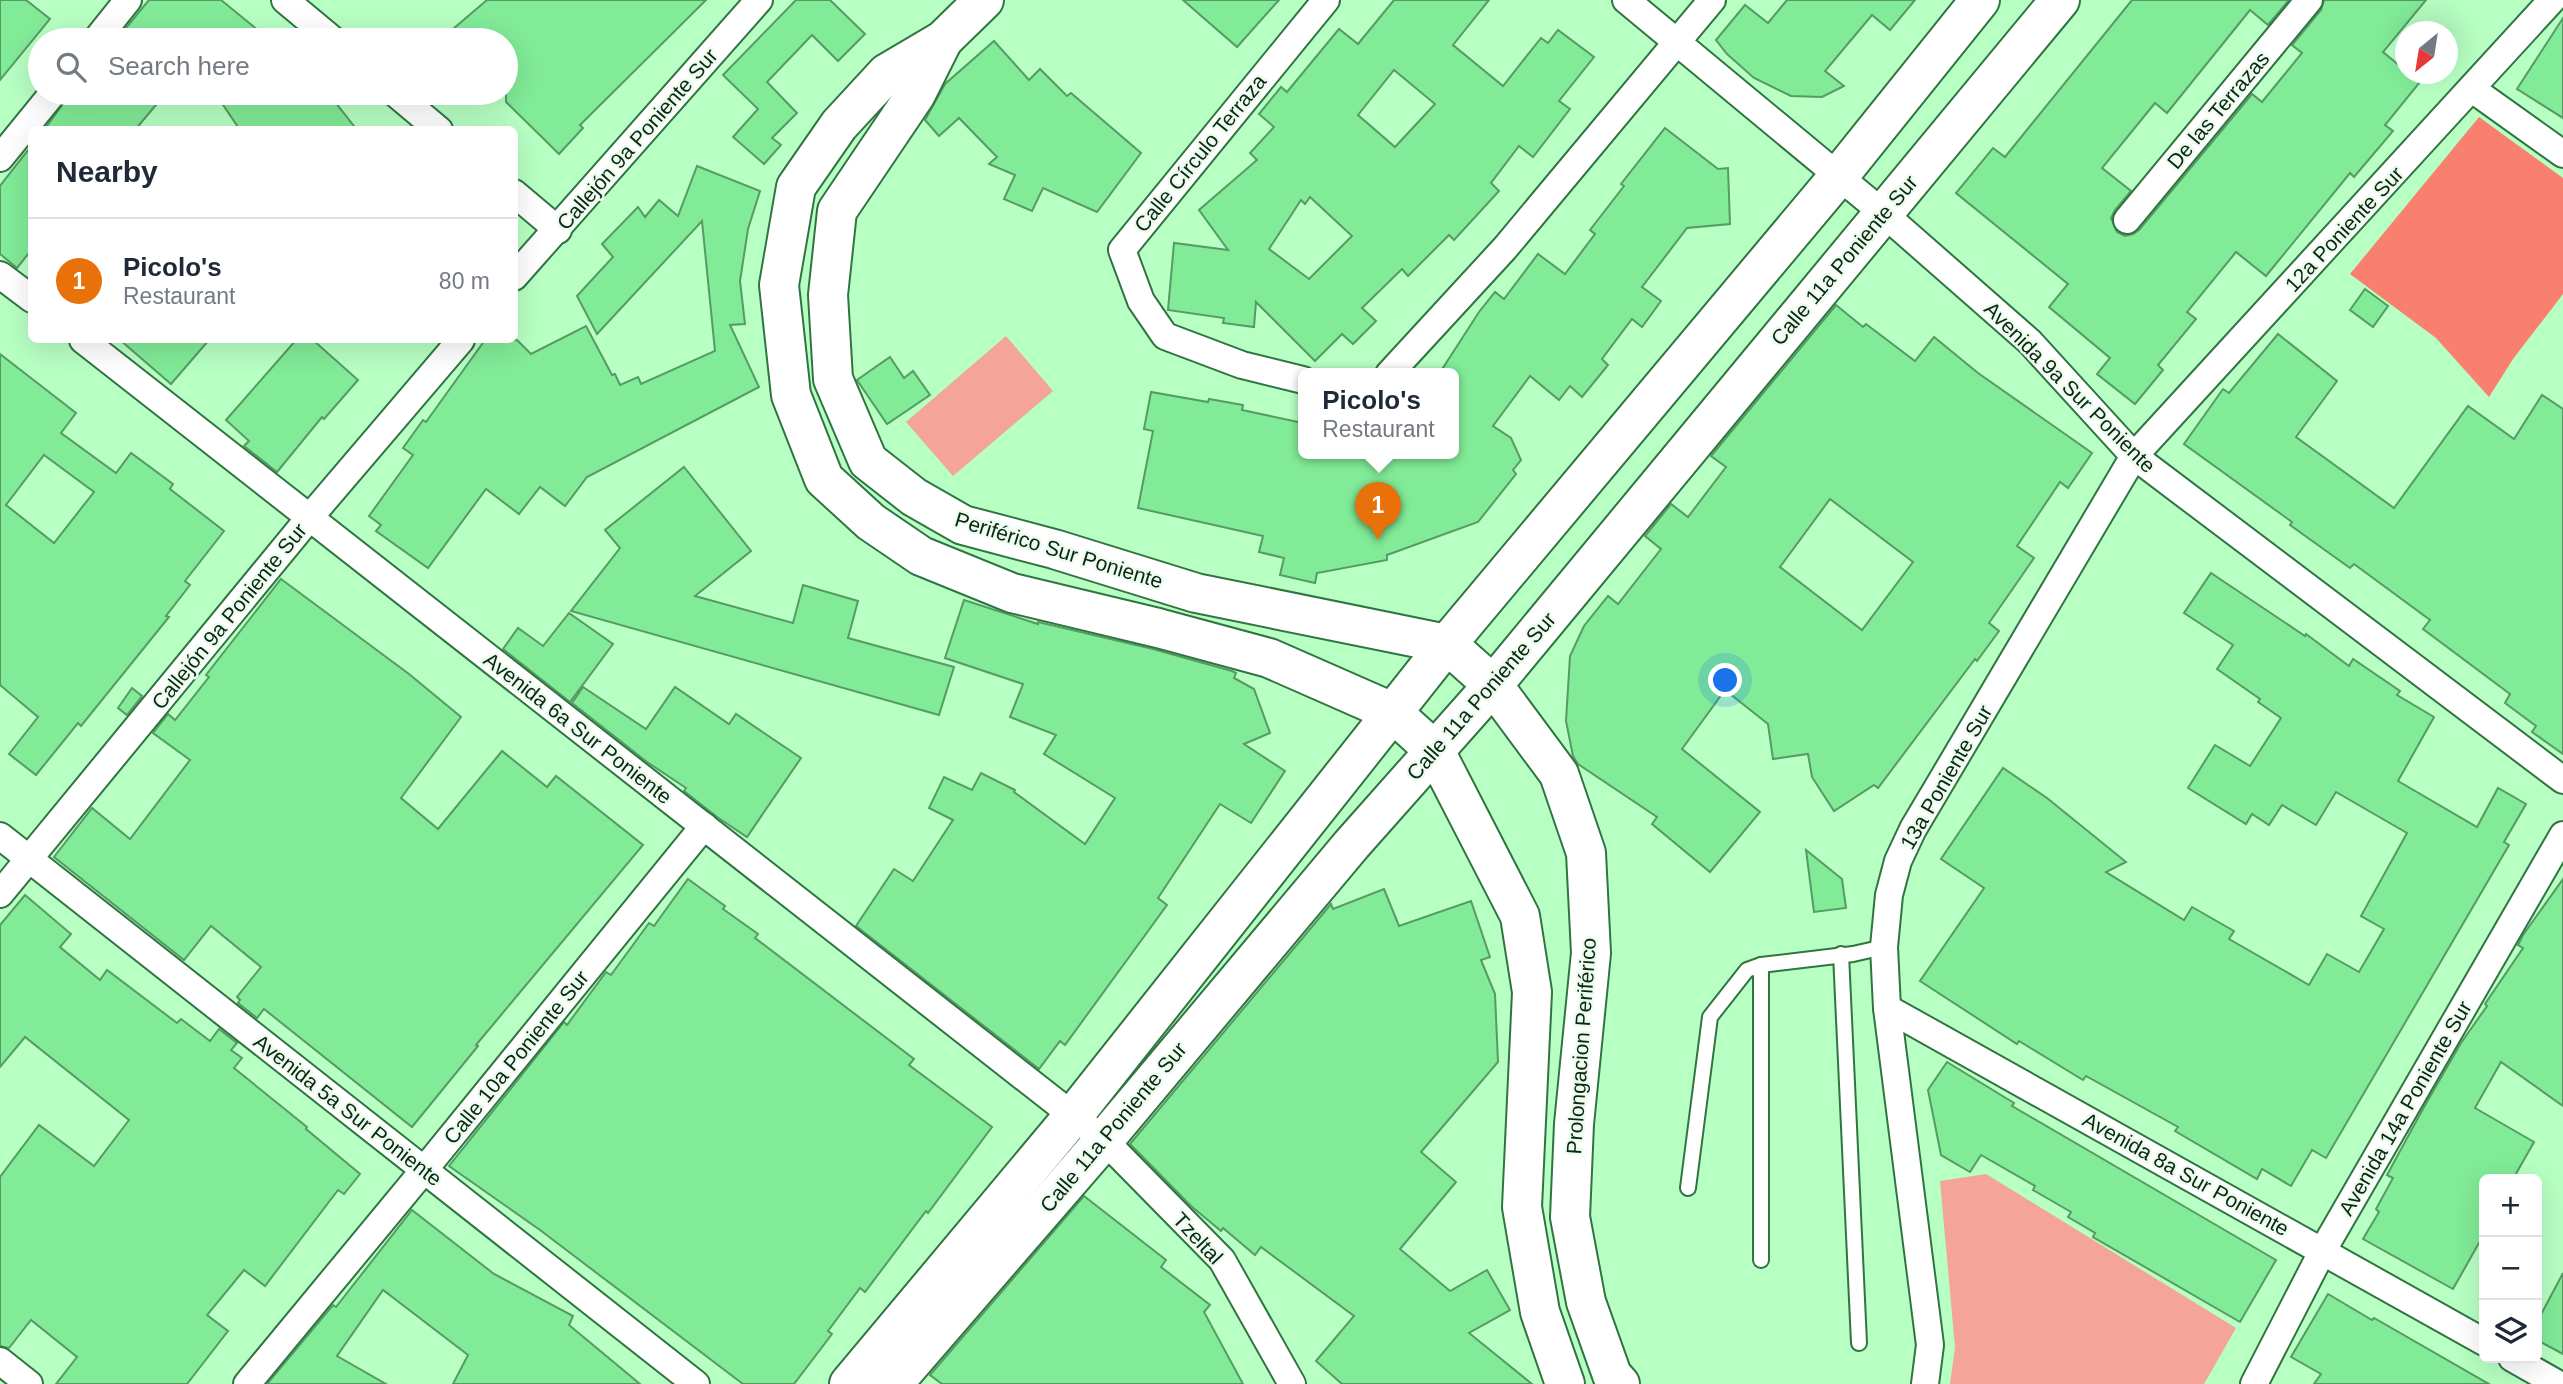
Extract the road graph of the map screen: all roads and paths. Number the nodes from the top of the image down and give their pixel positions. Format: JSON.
{"nodes":[{"id":1,"x":128,"y":0,"type":"edge"},
{"id":2,"x":285,"y":0,"type":"edge"},
{"id":3,"x":759,"y":0,"type":"edge"},
{"id":4,"x":984,"y":0,"type":"edge"},
{"id":5,"x":1326,"y":0,"type":"edge"},
{"id":6,"x":1626,"y":0,"type":"edge"},
{"id":7,"x":1712,"y":0,"type":"edge"},
{"id":8,"x":1980,"y":0,"type":"edge"},
{"id":9,"x":2060,"y":0,"type":"edge"},
{"id":10,"x":2309,"y":0,"type":"edge"},
{"id":11,"x":2552,"y":0,"type":"edge"},
{"id":12,"x":106,"y":28,"type":"edge"},
{"id":13,"x":319,"y":28,"type":"edge"},
{"id":14,"x":943,"y":40,"type":"junction"},
{"id":15,"x":1676,"y":42,"type":"junction"},
{"id":16,"x":2472,"y":89,"type":"junction"},
{"id":17,"x":43,"y":105,"type":"edge"},
{"id":18,"x":410,"y":105,"type":"edge"},
{"id":19,"x":434,"y":126,"type":"edge"},
{"id":20,"x":2563,"y":154,"type":"edge"},
{"id":21,"x":0,"y":158,"type":"edge"},
{"id":22,"x":1838,"y":177,"type":"junction"},
{"id":23,"x":518,"y":196,"type":"edge"},
{"id":24,"x":1882,"y":213,"type":"junction"},
{"id":25,"x":2127,"y":220,"type":"dead end"},
{"id":26,"x":558,"y":230,"type":"junction"},
{"id":27,"x":518,"y":273,"type":"edge"},
{"id":28,"x":0,"y":275,"type":"edge"},
{"id":29,"x":28,"y":296,"type":"edge"},
{"id":30,"x":87,"y":343,"type":"edge"},
{"id":31,"x":458,"y":343,"type":"edge"},
{"id":32,"x":1395,"y":368,"type":"edge"},
{"id":33,"x":1298,"y":379,"type":"edge"},
{"id":34,"x":2134,"y":456,"type":"junction"},
{"id":35,"x":310,"y":517,"type":"junction"},
{"id":36,"x":1447,"y":644,"type":"junction"},
{"id":37,"x":1493,"y":685,"type":"junction"},
{"id":38,"x":1392,"y":712,"type":"junction"},
{"id":39,"x":1435,"y":751,"type":"junction"},
{"id":40,"x":2563,"y":780,"type":"edge"},
{"id":41,"x":704,"y":826,"type":"junction"},
{"id":42,"x":2563,"y":835,"type":"edge"},
{"id":43,"x":0,"y":836,"type":"edge"},
{"id":44,"x":30,"y":860,"type":"junction"},
{"id":45,"x":0,"y":894,"type":"edge"},
{"id":46,"x":1884,"y":947,"type":"junction"},
{"id":47,"x":1841,"y":954,"type":"junction"},
{"id":48,"x":1761,"y":965,"type":"junction"},
{"id":49,"x":1887,"y":1008,"type":"junction"},
{"id":50,"x":1074,"y":1115,"type":"junction"},
{"id":51,"x":1104,"y":1140,"type":"junction"},
{"id":52,"x":424,"y":1170,"type":"junction"},
{"id":53,"x":1688,"y":1188,"type":"dead end"},
{"id":54,"x":2323,"y":1251,"type":"junction"},
{"id":55,"x":1760,"y":1261,"type":"dead end"},
{"id":56,"x":2479,"y":1339,"type":"edge"},
{"id":57,"x":1859,"y":1343,"type":"dead end"},
{"id":58,"x":0,"y":1361,"type":"edge"},
{"id":59,"x":2521,"y":1363,"type":"edge"},
{"id":60,"x":30,"y":1384,"type":"edge"},
{"id":61,"x":247,"y":1384,"type":"edge"},
{"id":62,"x":696,"y":1384,"type":"edge"},
{"id":63,"x":849,"y":1384,"type":"edge"},
{"id":64,"x":893,"y":1384,"type":"edge"},
{"id":65,"x":1292,"y":1384,"type":"edge"},
{"id":66,"x":1564,"y":1384,"type":"edge"},
{"id":67,"x":1620,"y":1384,"type":"edge"},
{"id":68,"x":1925,"y":1384,"type":"edge"},
{"id":69,"x":2254,"y":1384,"type":"edge"},
{"id":70,"x":2558,"y":1384,"type":"edge"}],
"edges":[{"from":1,"to":12,"type":"street"},
{"from":2,"to":13,"type":"street"},
{"from":3,"to":26,"type":"street","name":"Callejón 9a Poniente Sur"},
{"from":4,"to":14,"type":"main road"},
{"from":5,"to":33,"type":"street","name":"Calle Círculo Terraza"},
{"from":6,"to":15,"type":"street","name":"Avenida 9a Sur Poniente"},
{"from":7,"to":15,"type":"street"},
{"from":8,"to":22,"type":"main road","name":"Calle 11a Poniente Sur"},
{"from":9,"to":24,"type":"main road","name":"Calle 11a Poniente Sur"},
{"from":10,"to":25,"type":"street","name":"De las Terrazas"},
{"from":11,"to":16,"type":"street","name":"12a Poniente Sur"},
{"from":14,"to":36,"type":"main road","name":"Periférico Sur Poniente"},
{"from":14,"to":38,"type":"main road"},
{"from":15,"to":22,"type":"street","name":"Avenida 9a Sur Poniente"},
{"from":15,"to":32,"type":"street"},
{"from":16,"to":20,"type":"street"},
{"from":16,"to":34,"type":"street","name":"12a Poniente Sur"},
{"from":17,"to":21,"type":"street"},
{"from":18,"to":19,"type":"street"},
{"from":22,"to":24,"type":"street","name":"Avenida 9a Sur Poniente"},
{"from":22,"to":36,"type":"main road","name":"Calle 11a Poniente Sur"},
{"from":23,"to":26,"type":"street"},
{"from":24,"to":34,"type":"street","name":"Avenida 9a Sur Poniente"},
{"from":24,"to":37,"type":"main road","name":"Calle 11a Poniente Sur"},
{"from":26,"to":27,"type":"street","name":"Callejón 9a Poniente Sur"},
{"from":28,"to":29,"type":"street"},
{"from":30,"to":35,"type":"street","name":"Avenida 6a Sur Poniente"},
{"from":31,"to":35,"type":"street","name":"Callejón 9a Poniente Sur"},
{"from":34,"to":40,"type":"street","name":"Avenida 9a Sur Poniente"},
{"from":34,"to":46,"type":"street","name":"13a Poniente Sur"},
{"from":35,"to":41,"type":"street","name":"Avenida 6a Sur Poniente"},
{"from":35,"to":44,"type":"street","name":"Callejón 9a Poniente Sur"},
{"from":36,"to":37,"type":"main road"},
{"from":36,"to":38,"type":"main road","name":"Calle 11a Poniente Sur"},
{"from":37,"to":39,"type":"main road","name":"Calle 11a Poniente Sur"},
{"from":37,"to":67,"type":"main road","name":"Prolongacion Periférico"},
{"from":38,"to":39,"type":"main road"},
{"from":38,"to":50,"type":"main road","name":"Calle 11a Poniente Sur"},
{"from":39,"to":51,"type":"main road","name":"Calle 11a Poniente Sur"},
{"from":39,"to":66,"type":"main road"},
{"from":41,"to":50,"type":"street","name":"Avenida 6a Sur Poniente"},
{"from":41,"to":52,"type":"street","name":"Calle 10a Poniente Sur"},
{"from":42,"to":54,"type":"street","name":"Avenida 14a Poniente Sur"},
{"from":43,"to":44,"type":"street","name":"Avenida 5a Sur Poniente"},
{"from":44,"to":45,"type":"street","name":"Callejón 9a Poniente Sur"},
{"from":44,"to":52,"type":"street","name":"Avenida 5a Sur Poniente"},
{"from":46,"to":47,"type":"lane"},
{"from":46,"to":49,"type":"street","name":"13a Poniente Sur"},
{"from":47,"to":48,"type":"lane"},
{"from":47,"to":57,"type":"lane"},
{"from":48,"to":53,"type":"lane"},
{"from":48,"to":55,"type":"lane"},
{"from":49,"to":54,"type":"street","name":"Avenida 8a Sur Poniente"},
{"from":49,"to":68,"type":"street","name":"13a Poniente Sur"},
{"from":50,"to":51,"type":"street","name":"Tzeltal"},
{"from":50,"to":63,"type":"main road","name":"Calle 11a Poniente Sur"},
{"from":51,"to":64,"type":"main road","name":"Calle 11a Poniente Sur"},
{"from":51,"to":65,"type":"street","name":"Tzeltal"},
{"from":52,"to":61,"type":"street","name":"Calle 10a Poniente Sur"},
{"from":52,"to":62,"type":"street","name":"Avenida 5a Sur Poniente"},
{"from":54,"to":56,"type":"street","name":"Avenida 8a Sur Poniente"},
{"from":54,"to":69,"type":"street","name":"Avenida 14a Poniente Sur"},
{"from":58,"to":60,"type":"street"},
{"from":59,"to":70,"type":"street"}]}
